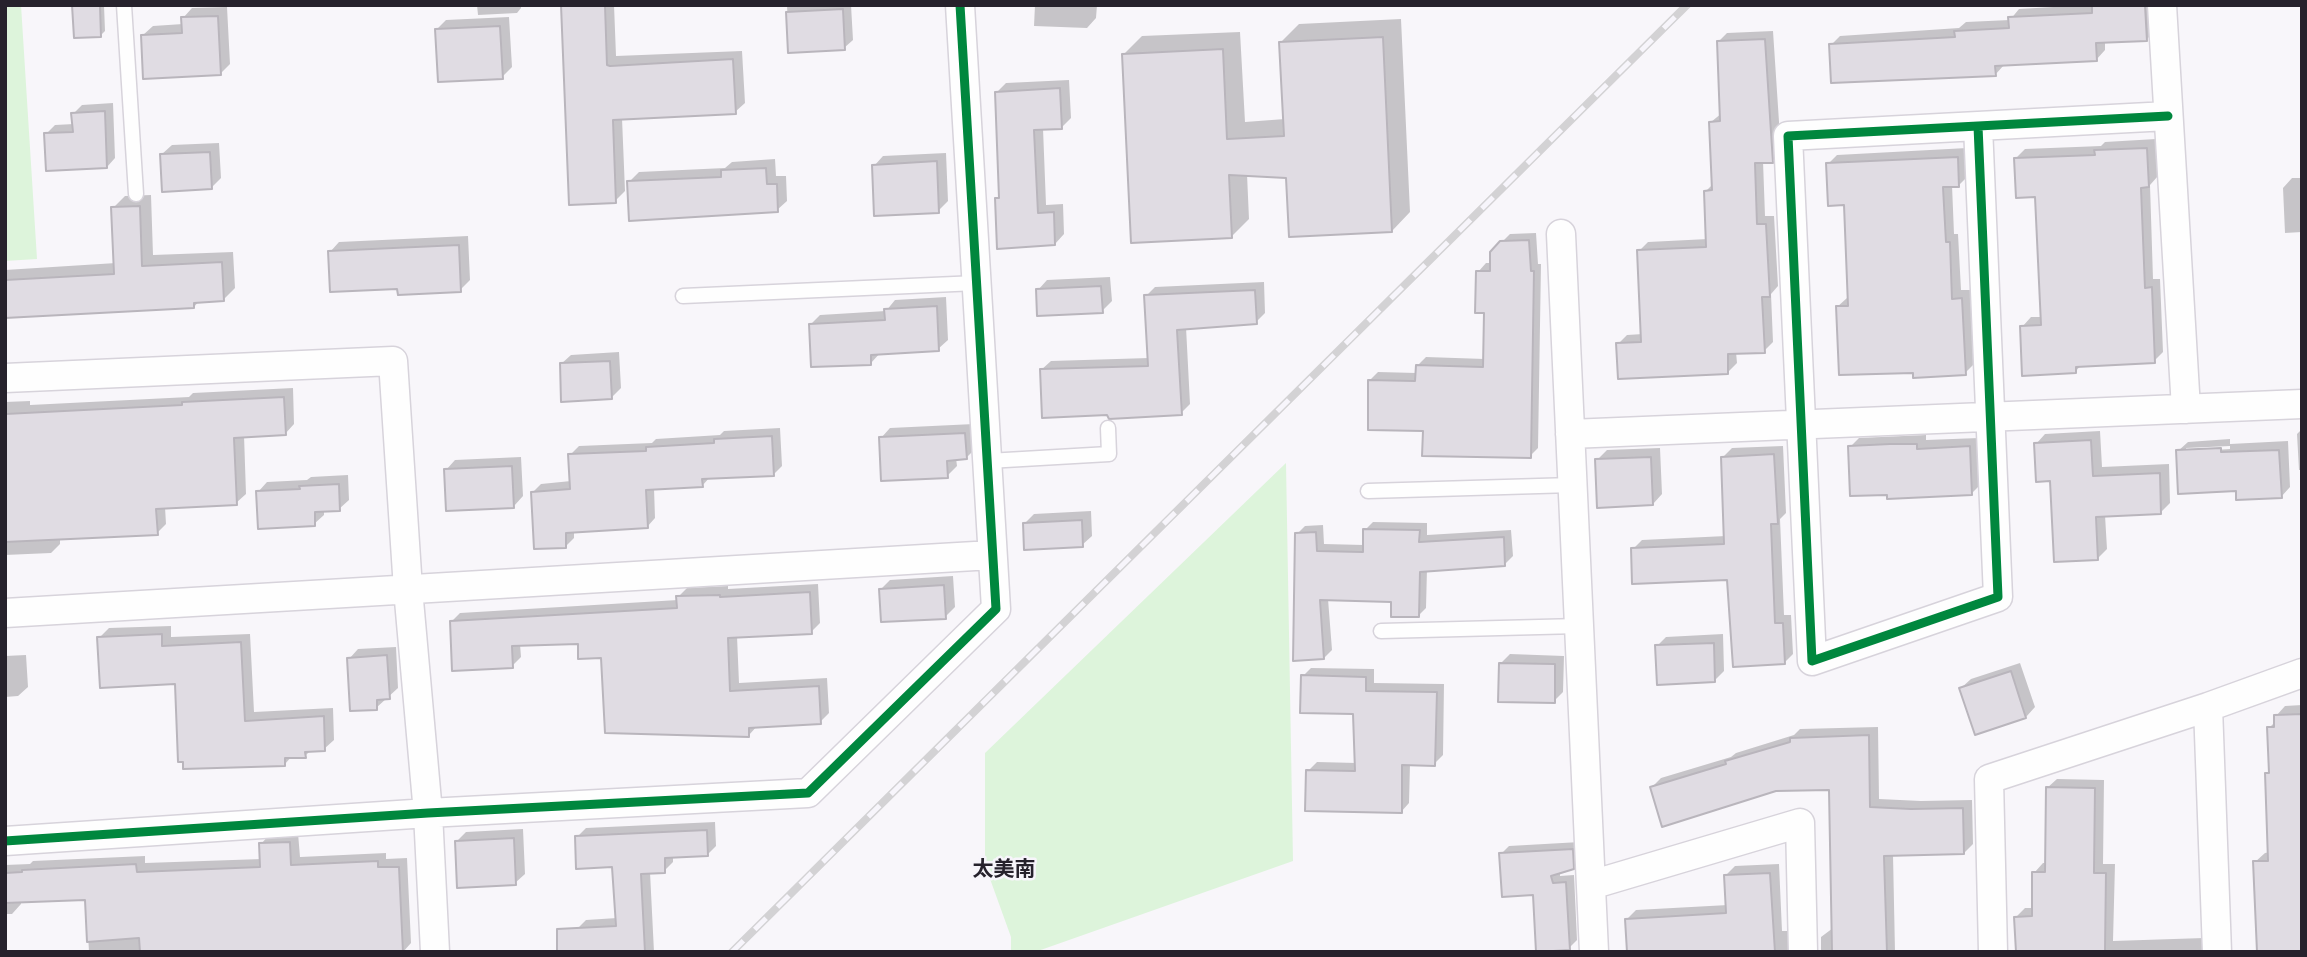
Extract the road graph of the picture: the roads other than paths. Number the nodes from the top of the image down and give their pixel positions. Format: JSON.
{"nodes":[{"id":1,"x":124,"y":5,"type":"edge"},
{"id":2,"x":960,"y":5,"type":"edge"},
{"id":3,"x":2162,"y":5,"type":"edge"},
{"id":4,"x":2168,"y":116,"type":"junction"},
{"id":5,"x":1978,"y":126,"type":"junction"},
{"id":6,"x":136,"y":194,"type":"dead end"},
{"id":7,"x":1561,"y":234,"type":"dead end"},
{"id":8,"x":977,"y":283,"type":"junction"},
{"id":9,"x":683,"y":296,"type":"dead end"},
{"id":10,"x":5,"y":378,"type":"edge"},
{"id":11,"x":2302,"y":404,"type":"edge"},
{"id":12,"x":2186,"y":409,"type":"junction"},
{"id":13,"x":1989,"y":417,"type":"junction"},
{"id":14,"x":1801,"y":424,"type":"junction"},
{"id":15,"x":1108,"y":428,"type":"dead end"},
{"id":16,"x":1570,"y":434,"type":"junction"},
{"id":17,"x":988,"y":461,"type":"junction"},
{"id":18,"x":1573,"y":485,"type":"junction"},
{"id":19,"x":1368,"y":491,"type":"dead end"},
{"id":20,"x":992,"y":555,"type":"junction"},
{"id":21,"x":408,"y":589,"type":"junction"},
{"id":22,"x":5,"y":613,"type":"edge"},
{"id":23,"x":1579,"y":626,"type":"junction"},
{"id":24,"x":1381,"y":631,"type":"dead end"},
{"id":25,"x":2302,"y":673,"type":"edge"},
{"id":26,"x":2208,"y":707,"type":"junction"},
{"id":27,"x":428,"y":813,"type":"junction"},
{"id":28,"x":5,"y":841,"type":"edge"},
{"id":29,"x":1591,"y":885,"type":"junction"},
{"id":30,"x":435,"y":952,"type":"edge"},
{"id":31,"x":1594,"y":952,"type":"edge"},
{"id":32,"x":1802,"y":952,"type":"edge"},
{"id":33,"x":1993,"y":952,"type":"edge"},
{"id":34,"x":2217,"y":952,"type":"edge"}],
"edges":[{"from":1,"to":6,"type":"lane"},
{"from":2,"to":8,"type":"street"},
{"from":3,"to":4,"type":"street"},
{"from":4,"to":5,"type":"street"},
{"from":4,"to":12,"type":"street"},
{"from":5,"to":13,"type":"street"},
{"from":5,"to":14,"type":"street"},
{"from":7,"to":16,"type":"street"},
{"from":8,"to":9,"type":"lane"},
{"from":8,"to":17,"type":"street"},
{"from":10,"to":21,"type":"street"},
{"from":11,"to":12,"type":"street"},
{"from":12,"to":13,"type":"street"},
{"from":13,"to":14,"type":"street"},
{"from":13,"to":14,"type":"street"},
{"from":14,"to":16,"type":"street"},
{"from":15,"to":17,"type":"lane"},
{"from":16,"to":18,"type":"street"},
{"from":17,"to":20,"type":"street"},
{"from":18,"to":19,"type":"lane"},
{"from":18,"to":23,"type":"street"},
{"from":20,"to":21,"type":"street"},
{"from":20,"to":27,"type":"street"},
{"from":21,"to":22,"type":"street"},
{"from":21,"to":27,"type":"street"},
{"from":23,"to":24,"type":"lane"},
{"from":23,"to":29,"type":"street"},
{"from":25,"to":26,"type":"street"},
{"from":26,"to":33,"type":"street"},
{"from":26,"to":34,"type":"street"},
{"from":27,"to":28,"type":"street"},
{"from":27,"to":30,"type":"street"},
{"from":29,"to":31,"type":"street"},
{"from":29,"to":32,"type":"street"}]}
